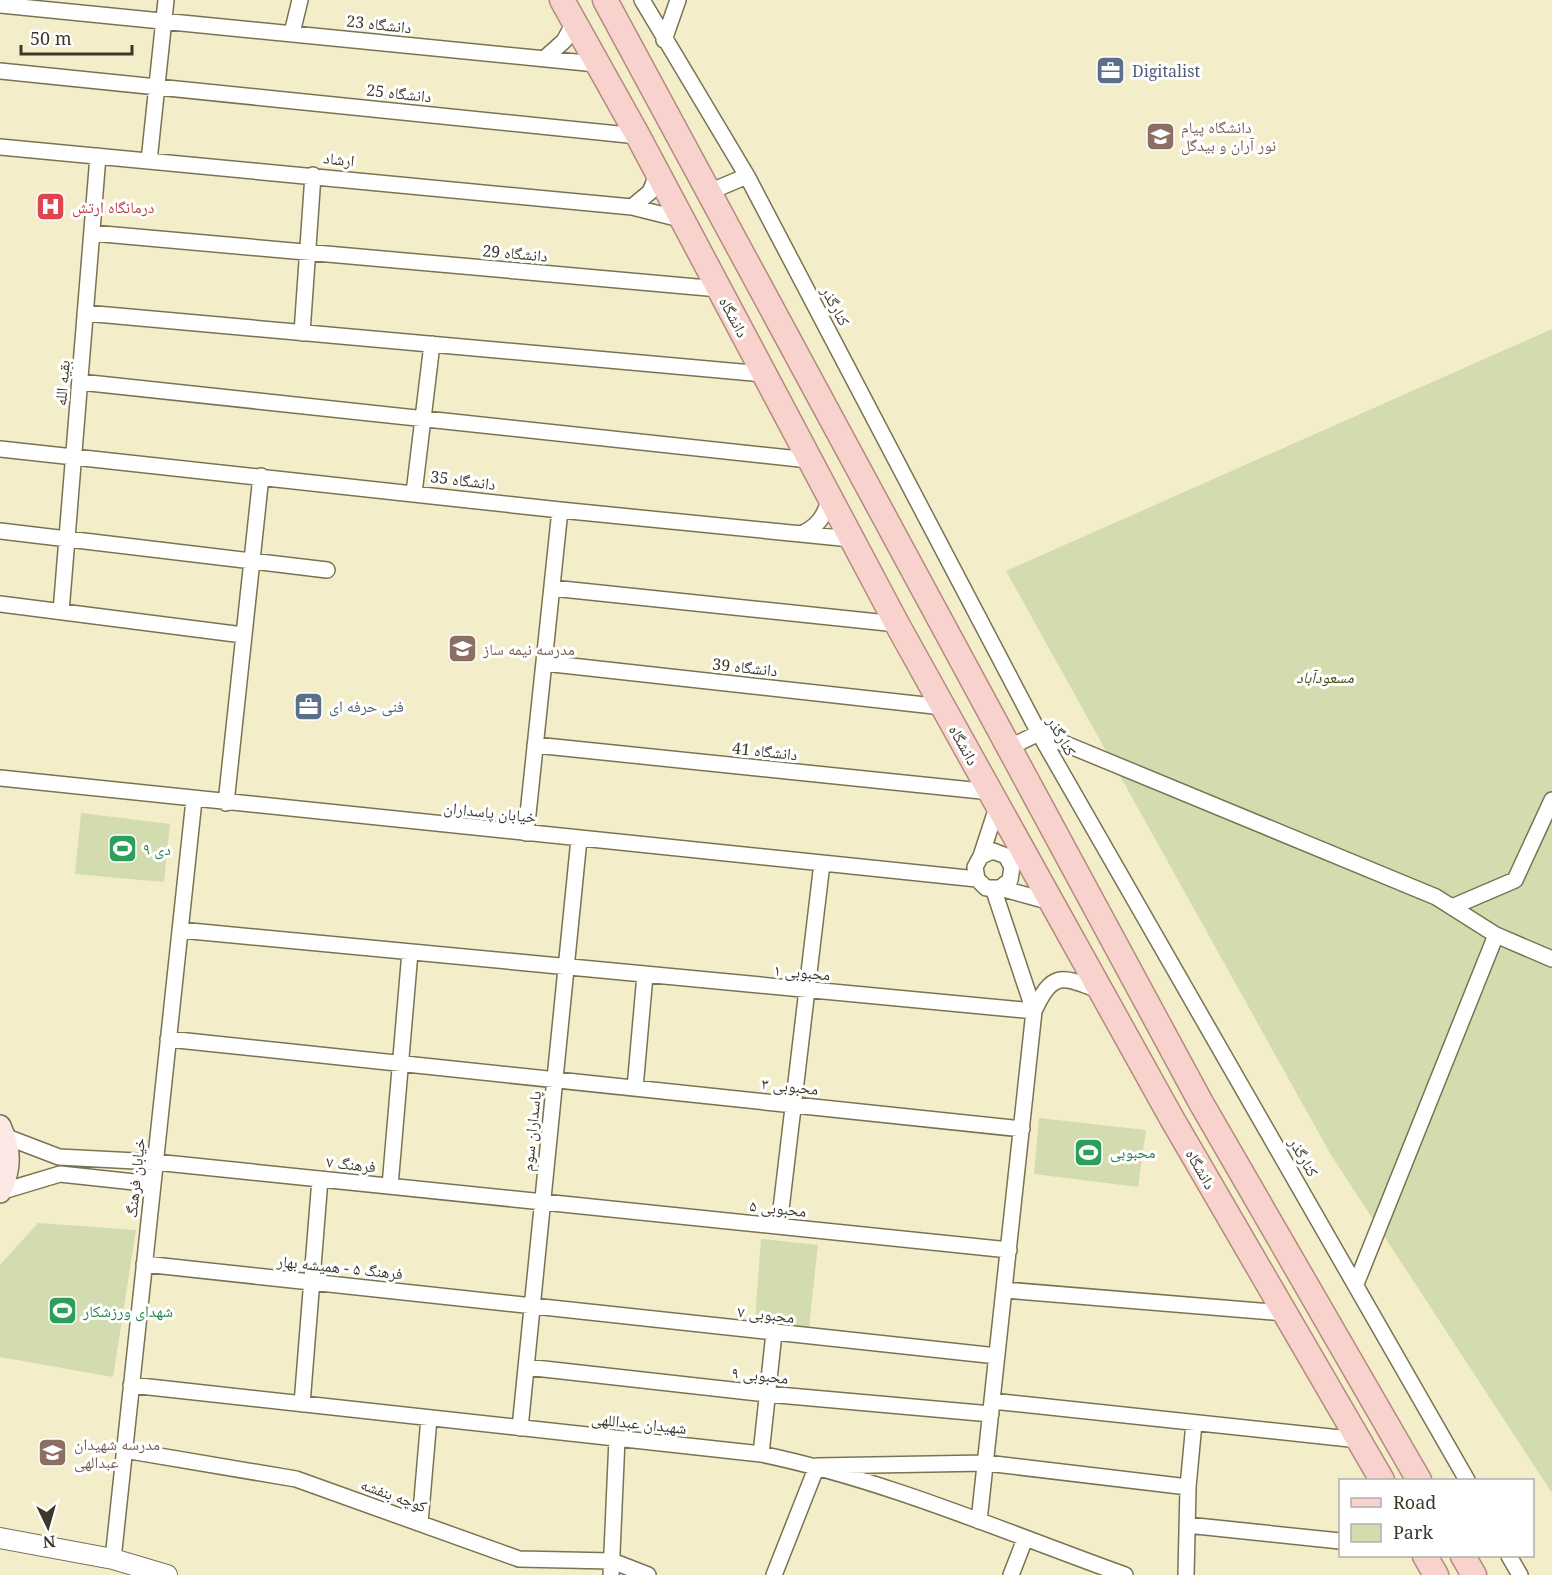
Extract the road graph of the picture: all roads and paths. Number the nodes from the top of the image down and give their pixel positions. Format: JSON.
{"nodes":[{"id":1,"x":166,"y":0,"type":"edge"},
{"id":2,"x":300,"y":0,"type":"edge"},
{"id":3,"x":562,"y":0,"type":"edge"},
{"id":4,"x":605,"y":0,"type":"edge"},
{"id":5,"x":642,"y":0,"type":"edge"},
{"id":6,"x":678,"y":0,"type":"edge"},
{"id":7,"x":0,"y":5,"type":"edge"},
{"id":8,"x":164,"y":21,"type":"junction"},
{"id":9,"x":574,"y":23,"type":"junction"},
{"id":10,"x":292,"y":33,"type":"junction"},
{"id":11,"x":664,"y":39,"type":"junction"},
{"id":12,"x":544,"y":58,"type":"junction"},
{"id":13,"x":596,"y":64,"type":"junction"},
{"id":14,"x":0,"y":71,"type":"edge"},
{"id":15,"x":157,"y":87,"type":"junction"},
{"id":16,"x":638,"y":135,"type":"junction"},
{"id":17,"x":0,"y":147,"type":"edge"},
{"id":18,"x":98,"y":156,"type":"junction"},
{"id":19,"x":149,"y":161,"type":"junction"},
{"id":20,"x":314,"y":175,"type":"junction"},
{"id":21,"x":657,"y":175,"type":"junction"},
{"id":22,"x":747,"y":176,"type":"junction"},
{"id":23,"x":709,"y":192,"type":"junction"},
{"id":24,"x":632,"y":207,"type":"junction"},
{"id":25,"x":680,"y":219,"type":"junction"},
{"id":26,"x":92,"y":233,"type":"junction"},
{"id":27,"x":308,"y":252,"type":"junction"},
{"id":28,"x":719,"y":289,"type":"junction"},
{"id":29,"x":86,"y":313,"type":"junction"},
{"id":30,"x":302,"y":333,"type":"junction"},
{"id":31,"x":432,"y":344,"type":"junction"},
{"id":32,"x":764,"y":374,"type":"junction"},
{"id":33,"x":80,"y":382,"type":"junction"},
{"id":34,"x":423,"y":419,"type":"junction"},
{"id":35,"x":0,"y":449,"type":"edge"},
{"id":36,"x":74,"y":456,"type":"junction"},
{"id":37,"x":809,"y":460,"type":"junction"},
{"id":38,"x":261,"y":476,"type":"junction"},
{"id":39,"x":414,"y":493,"type":"junction"},
{"id":40,"x":830,"y":499,"type":"junction"},
{"id":41,"x":560,"y":510,"type":"junction"},
{"id":42,"x":0,"y":531,"type":"edge"},
{"id":43,"x":801,"y":534,"type":"junction"},
{"id":44,"x":67,"y":538,"type":"junction"},
{"id":45,"x":851,"y":539,"type":"junction"},
{"id":46,"x":252,"y":561,"type":"junction"},
{"id":47,"x":327,"y":570,"type":"dead end"},
{"id":48,"x":552,"y":588,"type":"junction"},
{"id":49,"x":0,"y":604,"type":"edge"},
{"id":50,"x":61,"y":612,"type":"junction"},
{"id":51,"x":897,"y":624,"type":"junction"},
{"id":52,"x":243,"y":635,"type":"junction"},
{"id":53,"x":544,"y":663,"type":"junction"},
{"id":54,"x":943,"y":707,"type":"junction"},
{"id":55,"x":1039,"y":733,"type":"junction"},
{"id":56,"x":535,"y":745,"type":"junction"},
{"id":57,"x":1008,"y":748,"type":"junction"},
{"id":58,"x":0,"y":778,"type":"edge"},
{"id":59,"x":994,"y":798,"type":"junction"},
{"id":60,"x":194,"y":800,"type":"junction"},
{"id":61,"x":1552,"y":800,"type":"edge"},
{"id":62,"x":226,"y":803,"type":"junction"},
{"id":63,"x":526,"y":833,"type":"junction"},
{"id":64,"x":579,"y":838,"type":"junction"},
{"id":65,"x":981,"y":856,"type":"junction"},
{"id":66,"x":822,"y":863,"type":"junction"},
{"id":67,"x":977,"y":879,"type":"junction"},
{"id":68,"x":996,"y":888,"type":"junction"},
{"id":69,"x":1051,"y":902,"type":"junction"},
{"id":70,"x":1452,"y":907,"type":"junction"},
{"id":71,"x":180,"y":930,"type":"junction"},
{"id":72,"x":1496,"y":935,"type":"junction"},
{"id":73,"x":410,"y":952,"type":"junction"},
{"id":74,"x":1552,"y":959,"type":"edge"},
{"id":75,"x":566,"y":967,"type":"junction"},
{"id":76,"x":645,"y":975,"type":"junction"},
{"id":77,"x":807,"y":990,"type":"junction"},
{"id":78,"x":1101,"y":992,"type":"junction"},
{"id":79,"x":1034,"y":1011,"type":"junction"},
{"id":80,"x":168,"y":1039,"type":"junction"},
{"id":81,"x":401,"y":1064,"type":"junction"},
{"id":82,"x":555,"y":1080,"type":"junction"},
{"id":83,"x":635,"y":1088,"type":"junction"},
{"id":84,"x":1200,"y":1101,"type":"junction"},
{"id":85,"x":794,"y":1105,"type":"junction"},
{"id":86,"x":1172,"y":1117,"type":"junction"},
{"id":87,"x":1022,"y":1129,"type":"junction"},
{"id":88,"x":2,"y":1131,"type":"edge"},
{"id":89,"x":155,"y":1162,"type":"junction"},
{"id":90,"x":320,"y":1179,"type":"junction"},
{"id":91,"x":153,"y":1184,"type":"junction"},
{"id":92,"x":390,"y":1186,"type":"junction"},
{"id":93,"x":0,"y":1192,"type":"edge"},
{"id":94,"x":542,"y":1202,"type":"junction"},
{"id":95,"x":779,"y":1226,"type":"junction"},
{"id":96,"x":1009,"y":1250,"type":"junction"},
{"id":97,"x":144,"y":1264,"type":"junction"},
{"id":98,"x":313,"y":1282,"type":"junction"},
{"id":99,"x":1356,"y":1284,"type":"junction"},
{"id":100,"x":1005,"y":1290,"type":"junction"},
{"id":101,"x":532,"y":1306,"type":"junction"},
{"id":102,"x":1285,"y":1313,"type":"junction"},
{"id":103,"x":774,"y":1333,"type":"junction"},
{"id":104,"x":997,"y":1356,"type":"junction"},
{"id":105,"x":526,"y":1367,"type":"junction"},
{"id":106,"x":131,"y":1385,"type":"junction"},
{"id":107,"x":767,"y":1394,"type":"junction"},
{"id":108,"x":302,"y":1404,"type":"junction"},
{"id":109,"x":992,"y":1408,"type":"junction"},
{"id":110,"x":429,"y":1418,"type":"junction"},
{"id":111,"x":1194,"y":1423,"type":"junction"},
{"id":112,"x":520,"y":1428,"type":"junction"},
{"id":113,"x":618,"y":1439,"type":"junction"},
{"id":114,"x":1359,"y":1440,"type":"junction"},
{"id":115,"x":124,"y":1450,"type":"junction"},
{"id":116,"x":761,"y":1454,"type":"junction"},
{"id":117,"x":986,"y":1463,"type":"junction"},
{"id":118,"x":817,"y":1466,"type":"junction"},
{"id":119,"x":1381,"y":1479,"type":"edge"},
{"id":120,"x":1418,"y":1479,"type":"edge"},
{"id":121,"x":1466,"y":1479,"type":"edge"},
{"id":122,"x":1188,"y":1487,"type":"junction"},
{"id":123,"x":980,"y":1521,"type":"junction"},
{"id":124,"x":420,"y":1523,"type":"junction"},
{"id":125,"x":1187,"y":1525,"type":"junction"},
{"id":126,"x":0,"y":1538,"type":"edge"},
{"id":127,"x":1025,"y":1539,"type":"junction"},
{"id":128,"x":1339,"y":1541,"type":"edge"},
{"id":129,"x":0,"y":1552,"type":"edge"},
{"id":130,"x":1426,"y":1557,"type":"edge"},
{"id":131,"x":1464,"y":1557,"type":"edge"},
{"id":132,"x":1510,"y":1557,"type":"edge"},
{"id":133,"x":113,"y":1560,"type":"junction"},
{"id":134,"x":611,"y":1568,"type":"edge"},
{"id":135,"x":167,"y":1575,"type":"edge"},
{"id":136,"x":648,"y":1575,"type":"edge"},
{"id":137,"x":774,"y":1575,"type":"edge"},
{"id":138,"x":1011,"y":1575,"type":"edge"},
{"id":139,"x":1125,"y":1575,"type":"edge"},
{"id":140,"x":1186,"y":1575,"type":"edge"},
{"id":141,"x":1436,"y":1575,"type":"edge"},
{"id":142,"x":1474,"y":1575,"type":"edge"},
{"id":143,"x":1520,"y":1575,"type":"edge"}],
"edges":[{"from":1,"to":8,"type":"street"},
{"from":2,"to":10,"type":"street"},
{"from":3,"to":9,"type":"main road","name":"دانشگاه"},
{"from":4,"to":23,"type":"main road","name":"دانشگاه"},
{"from":5,"to":11,"type":"street","name":"کنارگذر"},
{"from":6,"to":11,"type":"street"},
{"from":7,"to":8,"type":"street","name":"دانشگاه 23"},
{"from":8,"to":10,"type":"street","name":"دانشگاه 23"},
{"from":8,"to":15,"type":"street"},
{"from":9,"to":12,"type":"street"},
{"from":9,"to":13,"type":"main road","name":"دانشگاه"},
{"from":10,"to":12,"type":"street","name":"دانشگاه 23"},
{"from":11,"to":22,"type":"street","name":"کنارگذر"},
{"from":12,"to":13,"type":"street","name":"دانشگاه 23"},
{"from":13,"to":16,"type":"main road","name":"دانشگاه"},
{"from":14,"to":15,"type":"street","name":"دانشگاه 25"},
{"from":15,"to":16,"type":"street","name":"دانشگاه 25"},
{"from":15,"to":19,"type":"street"},
{"from":16,"to":21,"type":"main road","name":"دانشگاه"},
{"from":17,"to":18,"type":"street","name":"ارشاد"},
{"from":18,"to":19,"type":"street","name":"ارشاد"},
{"from":18,"to":26,"type":"street","name":"بقیه الله"},
{"from":19,"to":20,"type":"street","name":"ارشاد"},
{"from":20,"to":24,"type":"street","name":"ارشاد"},
{"from":20,"to":27,"type":"street"},
{"from":21,"to":24,"type":"street"},
{"from":21,"to":25,"type":"main road","name":"دانشگاه"},
{"from":22,"to":23,"type":"street"},
{"from":22,"to":55,"type":"street","name":"کنارگذر"},
{"from":23,"to":57,"type":"main road","name":"دانشگاه"},
{"from":24,"to":25,"type":"street","name":"ارشاد"},
{"from":25,"to":28,"type":"main road","name":"دانشگاه"},
{"from":26,"to":27,"type":"street","name":"دانشگاه 29"},
{"from":26,"to":29,"type":"street","name":"بقیه الله"},
{"from":27,"to":28,"type":"street","name":"دانشگاه 29"},
{"from":27,"to":30,"type":"street"},
{"from":28,"to":32,"type":"main road","name":"دانشگاه"},
{"from":29,"to":30,"type":"street"},
{"from":29,"to":33,"type":"street","name":"بقیه الله"},
{"from":30,"to":31,"type":"street"},
{"from":31,"to":32,"type":"street"},
{"from":31,"to":34,"type":"street"},
{"from":32,"to":37,"type":"main road","name":"دانشگاه"},
{"from":33,"to":34,"type":"street"},
{"from":33,"to":36,"type":"street","name":"بقیه الله"},
{"from":34,"to":37,"type":"street"},
{"from":34,"to":39,"type":"street"},
{"from":35,"to":36,"type":"street","name":"دانشگاه 35"},
{"from":36,"to":38,"type":"street","name":"دانشگاه 35"},
{"from":36,"to":44,"type":"street","name":"بقیه الله"},
{"from":37,"to":40,"type":"main road","name":"دانشگاه"},
{"from":38,"to":39,"type":"street","name":"دانشگاه 35"},
{"from":38,"to":46,"type":"street"},
{"from":39,"to":41,"type":"street","name":"دانشگاه 35"},
{"from":40,"to":43,"type":"street"},
{"from":40,"to":45,"type":"main road","name":"دانشگاه"},
{"from":41,"to":43,"type":"street","name":"دانشگاه 35"},
{"from":41,"to":48,"type":"street"},
{"from":42,"to":44,"type":"street"},
{"from":43,"to":45,"type":"street","name":"دانشگاه 35"},
{"from":44,"to":46,"type":"street"},
{"from":44,"to":50,"type":"street","name":"بقیه الله"},
{"from":45,"to":51,"type":"main road","name":"دانشگاه"},
{"from":46,"to":47,"type":"street"},
{"from":46,"to":52,"type":"street"},
{"from":48,"to":51,"type":"street"},
{"from":48,"to":53,"type":"street"},
{"from":49,"to":50,"type":"street"},
{"from":50,"to":52,"type":"street"},
{"from":51,"to":54,"type":"main road","name":"دانشگاه"},
{"from":52,"to":62,"type":"street"},
{"from":53,"to":54,"type":"street","name":"دانشگاه 39"},
{"from":53,"to":56,"type":"street"},
{"from":54,"to":59,"type":"main road","name":"دانشگاه"},
{"from":55,"to":57,"type":"street"},
{"from":55,"to":70,"type":"street"},
{"from":55,"to":99,"type":"street","name":"کنارگذر"},
{"from":56,"to":59,"type":"street","name":"دانشگاه 41"},
{"from":56,"to":63,"type":"street"},
{"from":57,"to":84,"type":"main road","name":"دانشگاه"},
{"from":58,"to":60,"type":"street","name":"خیابان پاسداران"},
{"from":59,"to":65,"type":"street"},
{"from":59,"to":69,"type":"main road","name":"دانشگاه"},
{"from":60,"to":62,"type":"street","name":"خیابان پاسداران"},
{"from":60,"to":71,"type":"street","name":"خیابان فرهنگ"},
{"from":61,"to":70,"type":"street"},
{"from":62,"to":63,"type":"street","name":"خیابان پاسداران"},
{"from":63,"to":64,"type":"street","name":"خیابان پاسداران"},
{"from":64,"to":66,"type":"street","name":"خیابان پاسداران"},
{"from":64,"to":75,"type":"street","name":"پاسداران سوم"},
{"from":65,"to":67,"type":"street"},
{"from":65,"to":68,"type":"street"},
{"from":66,"to":67,"type":"street","name":"خیابان پاسداران"},
{"from":66,"to":77,"type":"street"},
{"from":67,"to":68,"type":"street"},
{"from":68,"to":69,"type":"street"},
{"from":68,"to":79,"type":"street"},
{"from":69,"to":78,"type":"main road","name":"دانشگاه"},
{"from":70,"to":72,"type":"street"},
{"from":71,"to":73,"type":"street","name":"محبوبی ۱"},
{"from":71,"to":80,"type":"street","name":"خیابان فرهنگ"},
{"from":72,"to":74,"type":"street"},
{"from":72,"to":99,"type":"street"},
{"from":73,"to":75,"type":"street","name":"محبوبی ۱"},
{"from":73,"to":81,"type":"street"},
{"from":75,"to":76,"type":"street","name":"محبوبی ۱"},
{"from":75,"to":82,"type":"street","name":"پاسداران سوم"},
{"from":76,"to":77,"type":"street","name":"محبوبی ۱"},
{"from":76,"to":83,"type":"street"},
{"from":77,"to":79,"type":"street","name":"محبوبی ۱"},
{"from":77,"to":85,"type":"street"},
{"from":78,"to":79,"type":"street"},
{"from":78,"to":86,"type":"main road","name":"دانشگاه"},
{"from":79,"to":87,"type":"street"},
{"from":80,"to":81,"type":"street","name":"محبوبی ۳"},
{"from":80,"to":89,"type":"street","name":"خیابان فرهنگ"},
{"from":81,"to":82,"type":"street","name":"محبوبی ۳"},
{"from":81,"to":92,"type":"street"},
{"from":82,"to":83,"type":"street","name":"محبوبی ۳"},
{"from":82,"to":94,"type":"street","name":"پاسداران سوم"},
{"from":83,"to":85,"type":"street","name":"محبوبی ۳"},
{"from":84,"to":86,"type":"main road"},
{"from":84,"to":120,"type":"main road","name":"دانشگاه"},
{"from":85,"to":87,"type":"street","name":"محبوبی ۳"},
{"from":85,"to":95,"type":"street"},
{"from":86,"to":102,"type":"main road","name":"دانشگاه"},
{"from":87,"to":96,"type":"street"},
{"from":88,"to":89,"type":"street","name":"فرهنگ ۷"},
{"from":88,"to":93,"type":"main road"},
{"from":89,"to":90,"type":"street","name":"فرهنگ ۷"},
{"from":89,"to":91,"type":"street","name":"خیابان فرهنگ"},
{"from":90,"to":92,"type":"street","name":"فرهنگ ۷"},
{"from":90,"to":98,"type":"street"},
{"from":91,"to":93,"type":"street"},
{"from":91,"to":97,"type":"street","name":"خیابان فرهنگ"},
{"from":92,"to":94,"type":"street","name":"فرهنگ ۷"},
{"from":94,"to":95,"type":"street","name":"محبوبی ۵"},
{"from":94,"to":101,"type":"street","name":"پاسداران سوم"},
{"from":95,"to":96,"type":"street","name":"محبوبی ۵"},
{"from":96,"to":100,"type":"street"},
{"from":97,"to":98,"type":"street","name":"فرهنگ ۵ - همیشه بهار"},
{"from":97,"to":106,"type":"street","name":"خیابان فرهنگ"},
{"from":98,"to":101,"type":"street","name":"فرهنگ ۵ - همیشه بهار"},
{"from":98,"to":108,"type":"street"},
{"from":99,"to":121,"type":"street","name":"کنارگذر"},
{"from":100,"to":102,"type":"street"},
{"from":100,"to":104,"type":"street"},
{"from":101,"to":103,"type":"street","name":"محبوبی ۷"},
{"from":101,"to":105,"type":"street","name":"پاسداران سوم"},
{"from":102,"to":114,"type":"main road","name":"دانشگاه"},
{"from":103,"to":104,"type":"street","name":"محبوبی ۷"},
{"from":103,"to":107,"type":"street"},
{"from":104,"to":109,"type":"street"},
{"from":105,"to":107,"type":"street","name":"محبوبی ۹"},
{"from":105,"to":112,"type":"street","name":"پاسداران سوم"},
{"from":106,"to":108,"type":"street","name":"شهیدان عبداللهی"},
{"from":106,"to":115,"type":"street","name":"خیابان فرهنگ"},
{"from":107,"to":109,"type":"street","name":"محبوبی ۹"},
{"from":107,"to":116,"type":"street"},
{"from":108,"to":110,"type":"street","name":"شهیدان عبداللهی"},
{"from":109,"to":111,"type":"street","name":"محبوبی ۹"},
{"from":109,"to":117,"type":"street"},
{"from":110,"to":112,"type":"street","name":"شهیدان عبداللهی"},
{"from":110,"to":124,"type":"street"},
{"from":111,"to":114,"type":"street","name":"محبوبی ۹"},
{"from":111,"to":122,"type":"street"},
{"from":112,"to":113,"type":"street","name":"شهیدان عبداللهی"},
{"from":113,"to":116,"type":"street","name":"شهیدان عبداللهی"},
{"from":113,"to":134,"type":"street"},
{"from":114,"to":119,"type":"main road","name":"دانشگاه"},
{"from":115,"to":124,"type":"street","name":"کوچه بنفشه"},
{"from":115,"to":133,"type":"street","name":"خیابان فرهنگ"},
{"from":116,"to":118,"type":"street","name":"شهیدان عبداللهی"},
{"from":117,"to":118,"type":"street"},
{"from":117,"to":122,"type":"street"},
{"from":117,"to":123,"type":"street"},
{"from":118,"to":123,"type":"street","name":"شهیدان عبداللهی"},
{"from":118,"to":137,"type":"street"},
{"from":122,"to":125,"type":"street"},
{"from":123,"to":127,"type":"street","name":"شهیدان عبداللهی"},
{"from":124,"to":134,"type":"street","name":"کوچه بنفشه"},
{"from":125,"to":128,"type":"street"},
{"from":125,"to":140,"type":"street"},
{"from":126,"to":129,"type":"street"},
{"from":126,"to":133,"type":"street"},
{"from":127,"to":138,"type":"street"},
{"from":127,"to":139,"type":"street","name":"شهیدان عبداللهی"},
{"from":130,"to":141,"type":"main road"},
{"from":131,"to":142,"type":"main road"},
{"from":132,"to":143,"type":"street"},
{"from":133,"to":135,"type":"street"},
{"from":134,"to":136,"type":"street","name":"کوچه بنفشه"}]}
